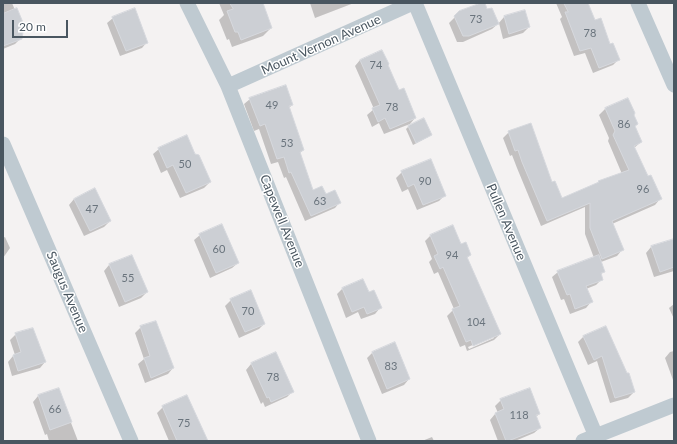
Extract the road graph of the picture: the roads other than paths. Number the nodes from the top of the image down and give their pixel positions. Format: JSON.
{"nodes":[{"id":1,"x":187,"y":3,"type":"edge"},
{"id":2,"x":414,"y":3,"type":"edge"},
{"id":3,"x":638,"y":3,"type":"edge"},
{"id":4,"x":674,"y":85,"type":"edge"},
{"id":5,"x":228,"y":86,"type":"junction"},
{"id":6,"x":3,"y":144,"type":"edge"},
{"id":7,"x":674,"y":405,"type":"edge"},
{"id":8,"x":592,"y":439,"type":"edge"},
{"id":9,"x":130,"y":441,"type":"edge"},
{"id":10,"x":370,"y":441,"type":"edge"}],
"edges":[{"from":1,"to":5,"type":"street","name":"Capewell Avenue"},
{"from":2,"to":5,"type":"street","name":"Mount Vernon Avenue"},
{"from":2,"to":8,"type":"street","name":"Pullen Avenue"},
{"from":3,"to":4,"type":"street"},
{"from":5,"to":10,"type":"street","name":"Capewell Avenue"},
{"from":6,"to":9,"type":"street","name":"Saugus Avenue"},
{"from":7,"to":8,"type":"street"}]}
